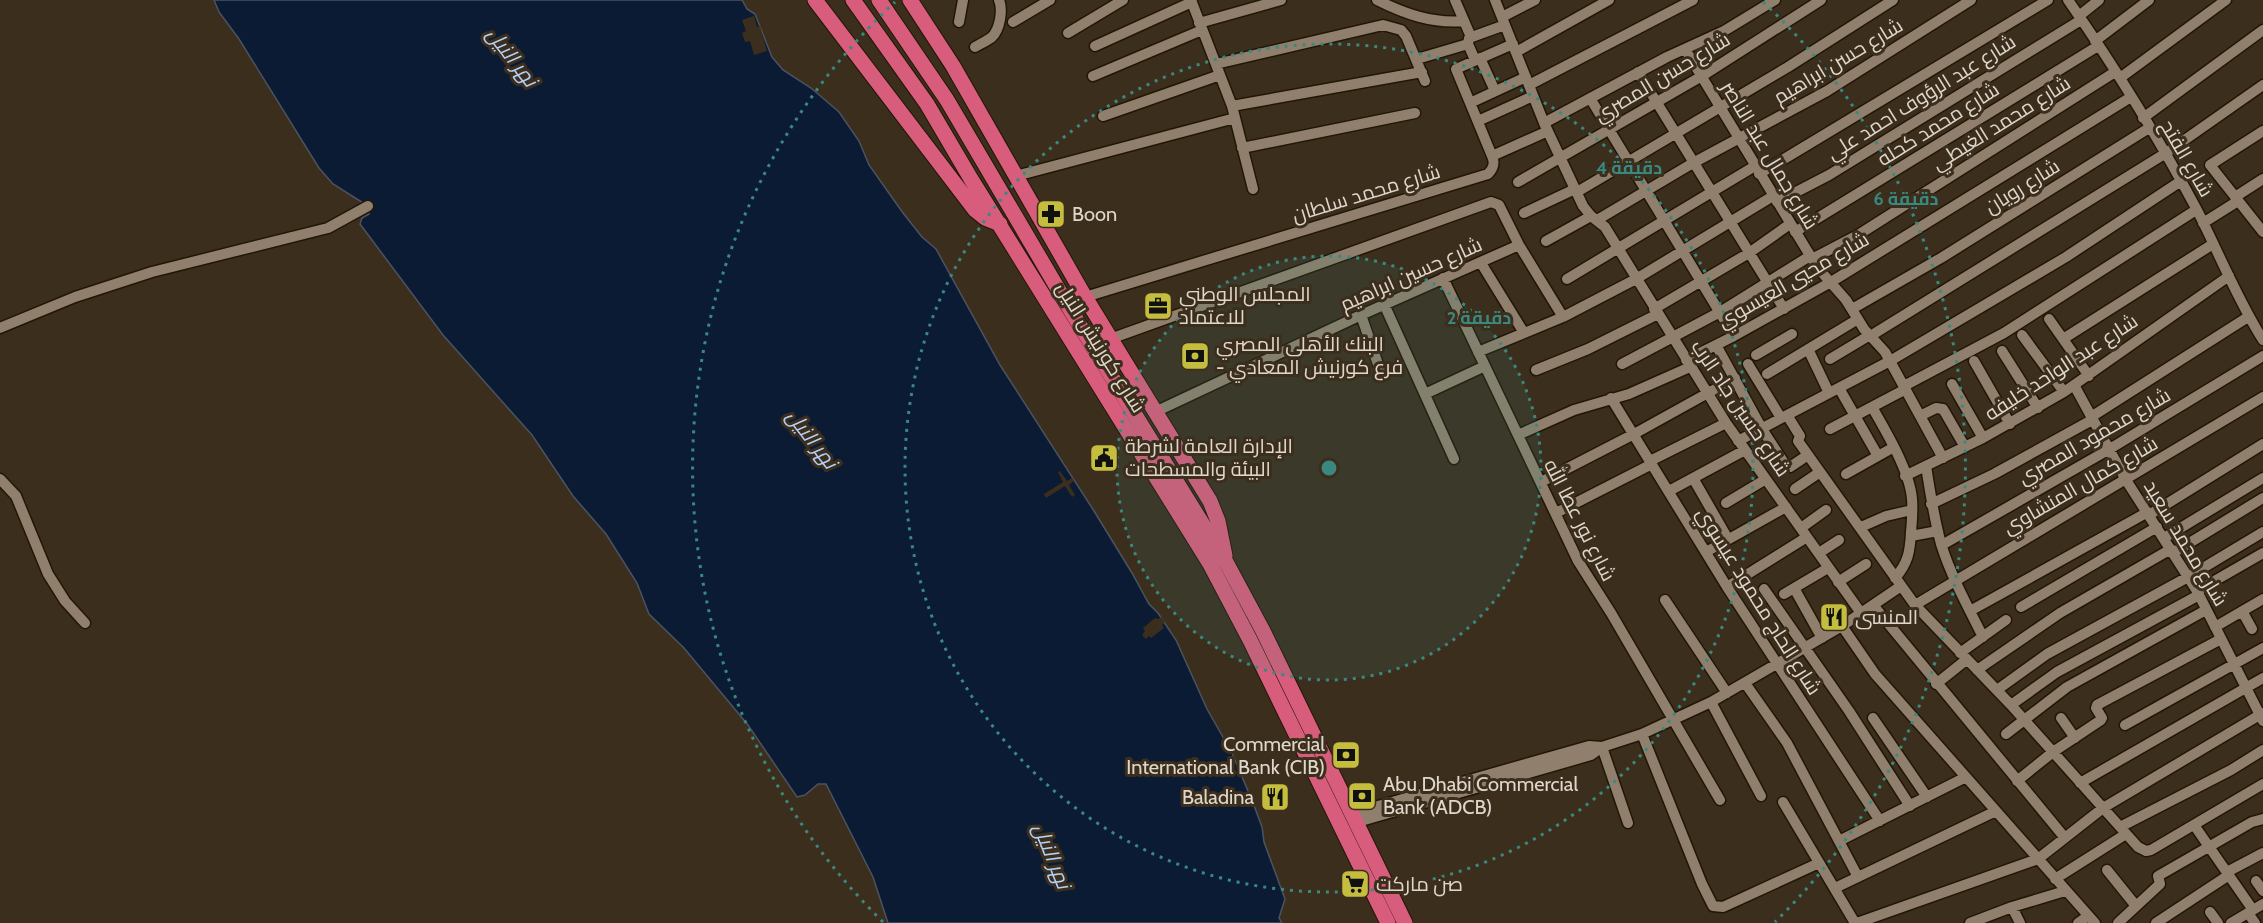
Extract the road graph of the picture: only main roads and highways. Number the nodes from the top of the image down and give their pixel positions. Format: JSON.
{"nodes":[{"id":1,"x":815,"y":0,"type":"edge"},
{"id":2,"x":853,"y":0,"type":"edge"},
{"id":3,"x":879,"y":0,"type":"edge"},
{"id":4,"x":910,"y":0,"type":"edge"},
{"id":5,"x":1000,"y":224,"type":"junction"},
{"id":6,"x":1071,"y":311,"type":"junction"},
{"id":7,"x":1100,"y":322,"type":"junction"},
{"id":8,"x":1226,"y":562,"type":"junction"},
{"id":9,"x":1388,"y":923,"type":"edge"},
{"id":10,"x":1405,"y":923,"type":"edge"}],
"edges":[{"from":1,"to":5,"type":"highway"},
{"from":2,"to":5,"type":"highway","name":"شارع كورنيش النيل"},
{"from":3,"to":6,"type":"highway","name":"شارع كورنيش النيل"},
{"from":4,"to":7,"type":"highway"},
{"from":5,"to":9,"type":"highway","name":"شارع كورنيش النيل"},
{"from":6,"to":7,"type":"highway"},
{"from":6,"to":8,"type":"highway","name":"شارع كورنيش النيل"},
{"from":7,"to":8,"type":"highway"},
{"from":8,"to":10,"type":"highway","name":"شارع كورنيش النيل"}]}
